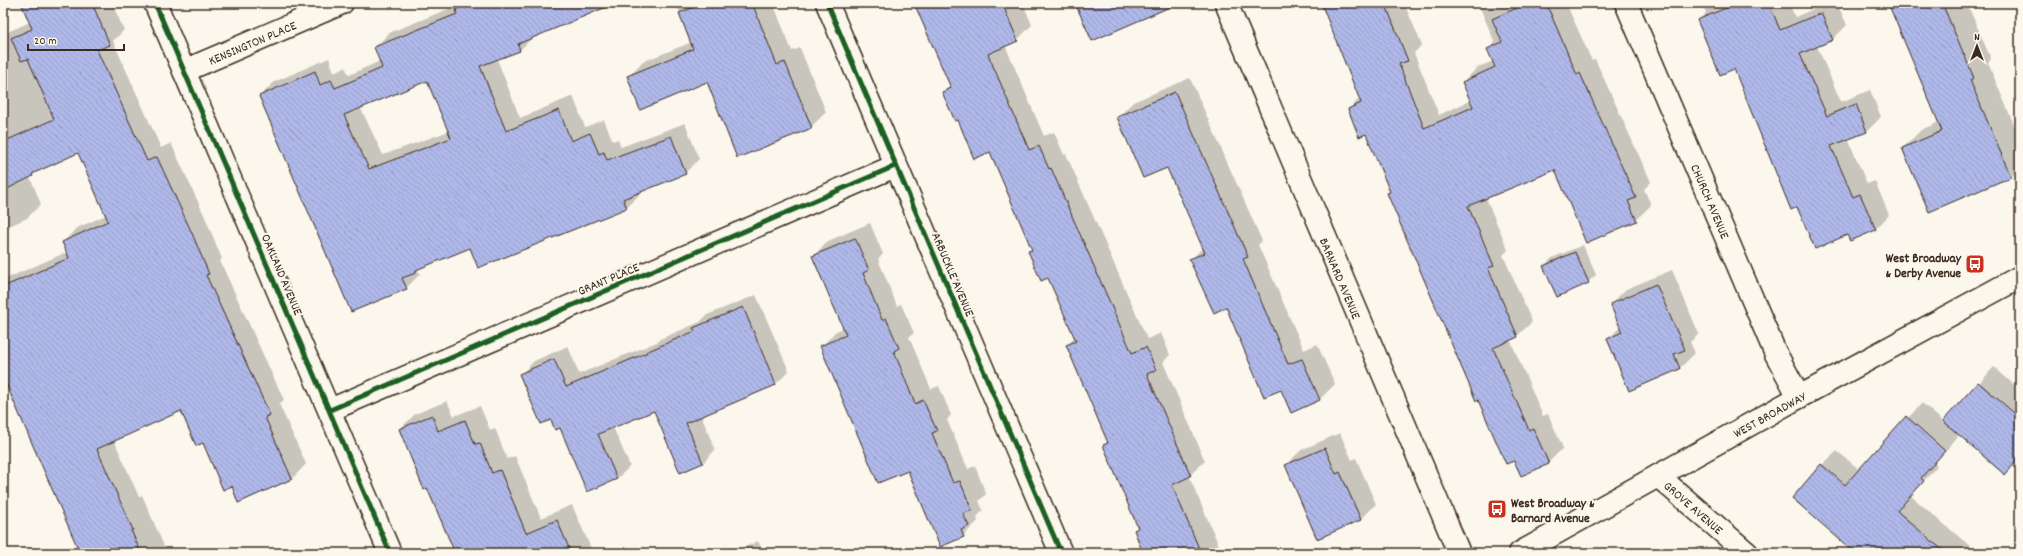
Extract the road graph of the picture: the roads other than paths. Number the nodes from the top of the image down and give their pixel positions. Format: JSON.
{"nodes":[{"id":1,"x":155,"y":3,"type":"edge"},
{"id":2,"x":342,"y":3,"type":"edge"},
{"id":3,"x":827,"y":3,"type":"edge"},
{"id":4,"x":1226,"y":3,"type":"edge"},
{"id":5,"x":1626,"y":3,"type":"edge"},
{"id":6,"x":184,"y":71,"type":"junction"},
{"id":7,"x":895,"y":166,"type":"junction"},
{"id":8,"x":2020,"y":277,"type":"edge"},
{"id":9,"x":1799,"y":397,"type":"junction"},
{"id":10,"x":330,"y":410,"type":"junction"},
{"id":11,"x":1658,"y":476,"type":"junction"},
{"id":12,"x":390,"y":553,"type":"edge"},
{"id":13,"x":1061,"y":553,"type":"edge"},
{"id":14,"x":1458,"y":553,"type":"edge"},
{"id":15,"x":1520,"y":553,"type":"edge"},
{"id":16,"x":1748,"y":553,"type":"edge"}],
"edges":[{"from":1,"to":6,"type":"street","name":"OAKLAND AVENUE"},
{"from":2,"to":6,"type":"street","name":"KENSINGTON PLACE"},
{"from":3,"to":7,"type":"street","name":"ARBUCKLE AVENUE"},
{"from":4,"to":14,"type":"street","name":"BARNARD AVENUE"},
{"from":5,"to":9,"type":"street","name":"CHURCH AVENUE"},
{"from":6,"to":10,"type":"street","name":"OAKLAND AVENUE"},
{"from":7,"to":10,"type":"street","name":"GRANT PLACE"},
{"from":7,"to":13,"type":"street","name":"ARBUCKLE AVENUE"},
{"from":8,"to":9,"type":"street","name":"WEST BROADWAY"},
{"from":9,"to":11,"type":"street","name":"WEST BROADWAY"},
{"from":10,"to":12,"type":"street","name":"OAKLAND AVENUE"},
{"from":11,"to":15,"type":"street","name":"WEST BROADWAY"},
{"from":11,"to":16,"type":"street","name":"GROVE AVENUE"}]}
